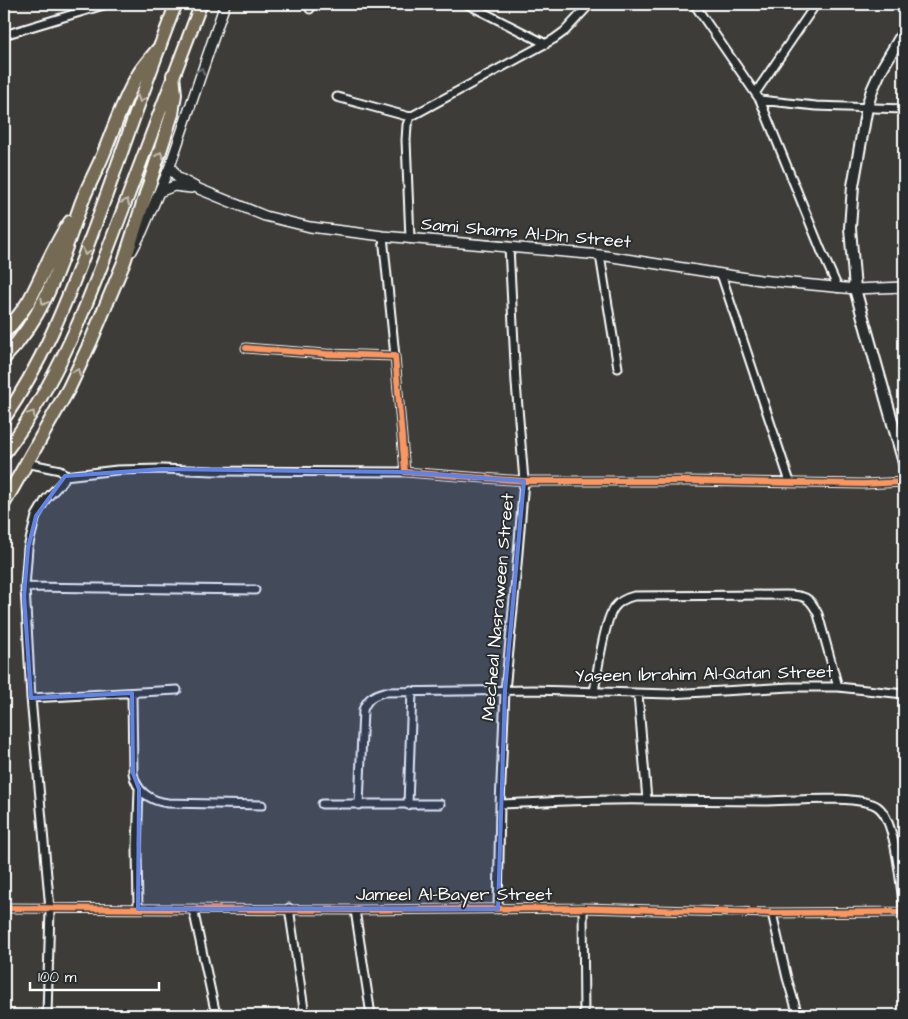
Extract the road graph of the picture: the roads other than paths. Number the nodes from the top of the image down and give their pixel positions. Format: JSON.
{"nodes":[{"id":1,"x":107,"y":4,"type":"edge"},
{"id":2,"x":176,"y":4,"type":"edge"},
{"id":3,"x":201,"y":4,"type":"edge"},
{"id":4,"x":225,"y":4,"type":"edge"},
{"id":5,"x":467,"y":4,"type":"edge"},
{"id":6,"x":590,"y":4,"type":"edge"},
{"id":7,"x":694,"y":4,"type":"edge"},
{"id":8,"x":816,"y":4,"type":"edge"},
{"id":9,"x":904,"y":31,"type":"edge"},
{"id":10,"x":4,"y":35,"type":"edge"},
{"id":11,"x":546,"y":44,"type":"junction"},
{"id":12,"x":159,"y":48,"type":"junction"},
{"id":13,"x":173,"y":75,"type":"junction"},
{"id":14,"x":756,"y":92,"type":"junction"},
{"id":15,"x":337,"y":97,"type":"dead end"},
{"id":16,"x":760,"y":100,"type":"junction"},
{"id":17,"x":867,"y":107,"type":"junction"},
{"id":18,"x":904,"y":109,"type":"edge"},
{"id":19,"x":410,"y":117,"type":"junction"},
{"id":20,"x":170,"y":166,"type":"junction"},
{"id":21,"x":199,"y":189,"type":"junction"},
{"id":22,"x":160,"y":192,"type":"junction"},
{"id":23,"x":80,"y":208,"type":"junction"},
{"id":24,"x":383,"y":236,"type":"junction"},
{"id":25,"x":410,"y":239,"type":"junction"},
{"id":26,"x":510,"y":247,"type":"junction"},
{"id":27,"x":600,"y":255,"type":"junction"},
{"id":28,"x":124,"y":262,"type":"junction"},
{"id":29,"x":721,"y":274,"type":"junction"},
{"id":30,"x":904,"y":287,"type":"edge"},
{"id":31,"x":838,"y":288,"type":"junction"},
{"id":32,"x":855,"y":289,"type":"junction"},
{"id":33,"x":4,"y":333,"type":"edge"},
{"id":34,"x":246,"y":348,"type":"dead end"},
{"id":35,"x":396,"y":356,"type":"junction"},
{"id":36,"x":4,"y":358,"type":"edge"},
{"id":37,"x":618,"y":368,"type":"dead end"},
{"id":38,"x":4,"y":419,"type":"edge"},
{"id":39,"x":4,"y":454,"type":"edge"},
{"id":40,"x":25,"y":463,"type":"junction"},
{"id":41,"x":904,"y":463,"type":"edge"},
{"id":42,"x":405,"y":472,"type":"junction"},
{"id":43,"x":65,"y":476,"type":"junction"},
{"id":44,"x":524,"y":480,"type":"junction"},
{"id":45,"x":790,"y":482,"type":"junction"},
{"id":46,"x":904,"y":482,"type":"edge"},
{"id":47,"x":4,"y":502,"type":"edge"},
{"id":48,"x":24,"y":587,"type":"junction"},
{"id":49,"x":255,"y":590,"type":"dead end"},
{"id":50,"x":838,"y":687,"type":"junction"},
{"id":51,"x":177,"y":690,"type":"dead end"},
{"id":52,"x":412,"y":691,"type":"junction"},
{"id":53,"x":504,"y":691,"type":"junction"},
{"id":54,"x":594,"y":692,"type":"junction"},
{"id":55,"x":132,"y":693,"type":"junction"},
{"id":56,"x":638,"y":694,"type":"junction"},
{"id":57,"x":904,"y":694,"type":"edge"},
{"id":58,"x":31,"y":698,"type":"junction"},
{"id":59,"x":139,"y":789,"type":"junction"},
{"id":60,"x":647,"y":800,"type":"junction"},
{"id":61,"x":322,"y":804,"type":"dead end"},
{"id":62,"x":440,"y":804,"type":"dead end"},
{"id":63,"x":500,"y":804,"type":"junction"},
{"id":64,"x":262,"y":805,"type":"dead end"},
{"id":65,"x":359,"y":805,"type":"junction"},
{"id":66,"x":408,"y":805,"type":"junction"},
{"id":67,"x":4,"y":908,"type":"edge"},
{"id":68,"x":289,"y":908,"type":"junction"},
{"id":69,"x":583,"y":908,"type":"junction"},
{"id":70,"x":50,"y":909,"type":"junction"},
{"id":71,"x":138,"y":909,"type":"junction"},
{"id":72,"x":193,"y":909,"type":"junction"},
{"id":73,"x":355,"y":910,"type":"junction"},
{"id":74,"x":498,"y":910,"type":"junction"},
{"id":75,"x":904,"y":912,"type":"edge"},
{"id":76,"x":772,"y":913,"type":"junction"},
{"id":77,"x":304,"y":1009,"type":"dead end"},
{"id":78,"x":47,"y":1015,"type":"edge"},
{"id":79,"x":216,"y":1015,"type":"edge"},
{"id":80,"x":372,"y":1015,"type":"edge"},
{"id":81,"x":584,"y":1015,"type":"edge"},
{"id":82,"x":798,"y":1015,"type":"edge"}],
"edges":[{"from":1,"to":10,"type":"street"},
{"from":2,"to":12,"type":"main road"},
{"from":3,"to":13,"type":"main road"},
{"from":20,"to":4,"type":"street","one_way":true},
{"from":5,"to":11,"type":"street"},
{"from":6,"to":11,"type":"street"},
{"from":7,"to":14,"type":"street"},
{"from":8,"to":14,"type":"street"},
{"from":9,"to":17,"type":"main road"},
{"from":11,"to":19,"type":"street"},
{"from":12,"to":23,"type":"highway"},
{"from":12,"to":38,"type":"main road","one_way":true},
{"from":28,"to":13,"type":"highway","one_way":true},
{"from":39,"to":13,"type":"main road","one_way":true},
{"from":14,"to":16,"type":"street"},
{"from":15,"to":19,"type":"street"},
{"from":16,"to":17,"type":"street"},
{"from":16,"to":31,"type":"street"},
{"from":17,"to":18,"type":"street"},
{"from":17,"to":32,"type":"main road"},
{"from":19,"to":25,"type":"street"},
{"from":20,"to":21,"type":"street","name":"Sami Shams Al-Din Street"},
{"from":20,"to":22,"type":"street"},
{"from":21,"to":22,"type":"street","name":"Sami Shams Al-Din Street"},
{"from":21,"to":24,"type":"street","name":"Sami Shams Al-Din Street"},
{"from":22,"to":28,"type":"street"},
{"from":23,"to":33,"type":"highway"},
{"from":23,"to":36,"type":"highway","one_way":true},
{"from":24,"to":25,"type":"street","name":"Sami Shams Al-Din Street"},
{"from":24,"to":35,"type":"street"},
{"from":25,"to":26,"type":"street","name":"Sami Shams Al-Din Street"},
{"from":26,"to":27,"type":"street","name":"Sami Shams Al-Din Street"},
{"from":26,"to":44,"type":"street","name":"Mecheal Nasraween Street"},
{"from":27,"to":29,"type":"street","name":"Sami Shams Al-Din Street"},
{"from":27,"to":37,"type":"street"},
{"from":40,"to":28,"type":"highway","one_way":true},
{"from":29,"to":31,"type":"street","name":"Sami Shams Al-Din Street"},
{"from":29,"to":45,"type":"street"},
{"from":30,"to":32,"type":"street","name":"Sami Shams Al-Din Street"},
{"from":31,"to":32,"type":"street","name":"Sami Shams Al-Din Street"},
{"from":32,"to":41,"type":"main road"},
{"from":34,"to":35,"type":"street"},
{"from":35,"to":42,"type":"street"},
{"from":40,"to":43,"type":"street"},
{"from":40,"to":47,"type":"highway"},
{"from":42,"to":43,"type":"street"},
{"from":42,"to":44,"type":"street"},
{"from":43,"to":48,"type":"street"},
{"from":44,"to":45,"type":"street"},
{"from":44,"to":53,"type":"street","name":"Mecheal Nasraween Street"},
{"from":45,"to":46,"type":"street"},
{"from":48,"to":49,"type":"street"},
{"from":48,"to":58,"type":"street"},
{"from":50,"to":54,"type":"street"},
{"from":50,"to":56,"type":"street","name":"Yaseen Ibrahim Al-Qatan Street"},
{"from":50,"to":57,"type":"street","name":"Yaseen Ibrahim Al-Qatan Street"},
{"from":51,"to":55,"type":"street"},
{"from":52,"to":53,"type":"street","name":"Yaseen Ibrahim Al-Qatan Street"},
{"from":52,"to":65,"type":"street","name":"Yaseen Ibrahim Al-Qatan Street"},
{"from":52,"to":66,"type":"street"},
{"from":53,"to":54,"type":"street","name":"Yaseen Ibrahim Al-Qatan Street"},
{"from":53,"to":63,"type":"street","name":"Mecheal Nasraween Street"},
{"from":54,"to":56,"type":"street","name":"Yaseen Ibrahim Al-Qatan Street"},
{"from":55,"to":58,"type":"street"},
{"from":55,"to":59,"type":"street"},
{"from":56,"to":60,"type":"street"},
{"from":58,"to":70,"type":"street"},
{"from":59,"to":64,"type":"street"},
{"from":59,"to":71,"type":"street"},
{"from":60,"to":63,"type":"street"},
{"from":60,"to":75,"type":"street"},
{"from":61,"to":65,"type":"street"},
{"from":62,"to":66,"type":"street"},
{"from":63,"to":74,"type":"street","name":"Mecheal Nasraween Street"},
{"from":65,"to":66,"type":"street"},
{"from":67,"to":70,"type":"street","name":"Jameel Al-Bayer Street"},
{"from":68,"to":72,"type":"street","name":"Jameel Al-Bayer Street"},
{"from":68,"to":73,"type":"street","name":"Jameel Al-Bayer Street"},
{"from":68,"to":77,"type":"street"},
{"from":69,"to":74,"type":"street","name":"Jameel Al-Bayer Street"},
{"from":69,"to":76,"type":"street","name":"Jameel Al-Bayer Street"},
{"from":69,"to":81,"type":"street"},
{"from":70,"to":71,"type":"street","name":"Jameel Al-Bayer Street"},
{"from":70,"to":78,"type":"street"},
{"from":71,"to":72,"type":"street","name":"Jameel Al-Bayer Street"},
{"from":72,"to":79,"type":"street"},
{"from":73,"to":74,"type":"street","name":"Jameel Al-Bayer Street"},
{"from":73,"to":80,"type":"street"},
{"from":75,"to":76,"type":"street","name":"Jameel Al-Bayer Street"},
{"from":76,"to":82,"type":"street"}]}
